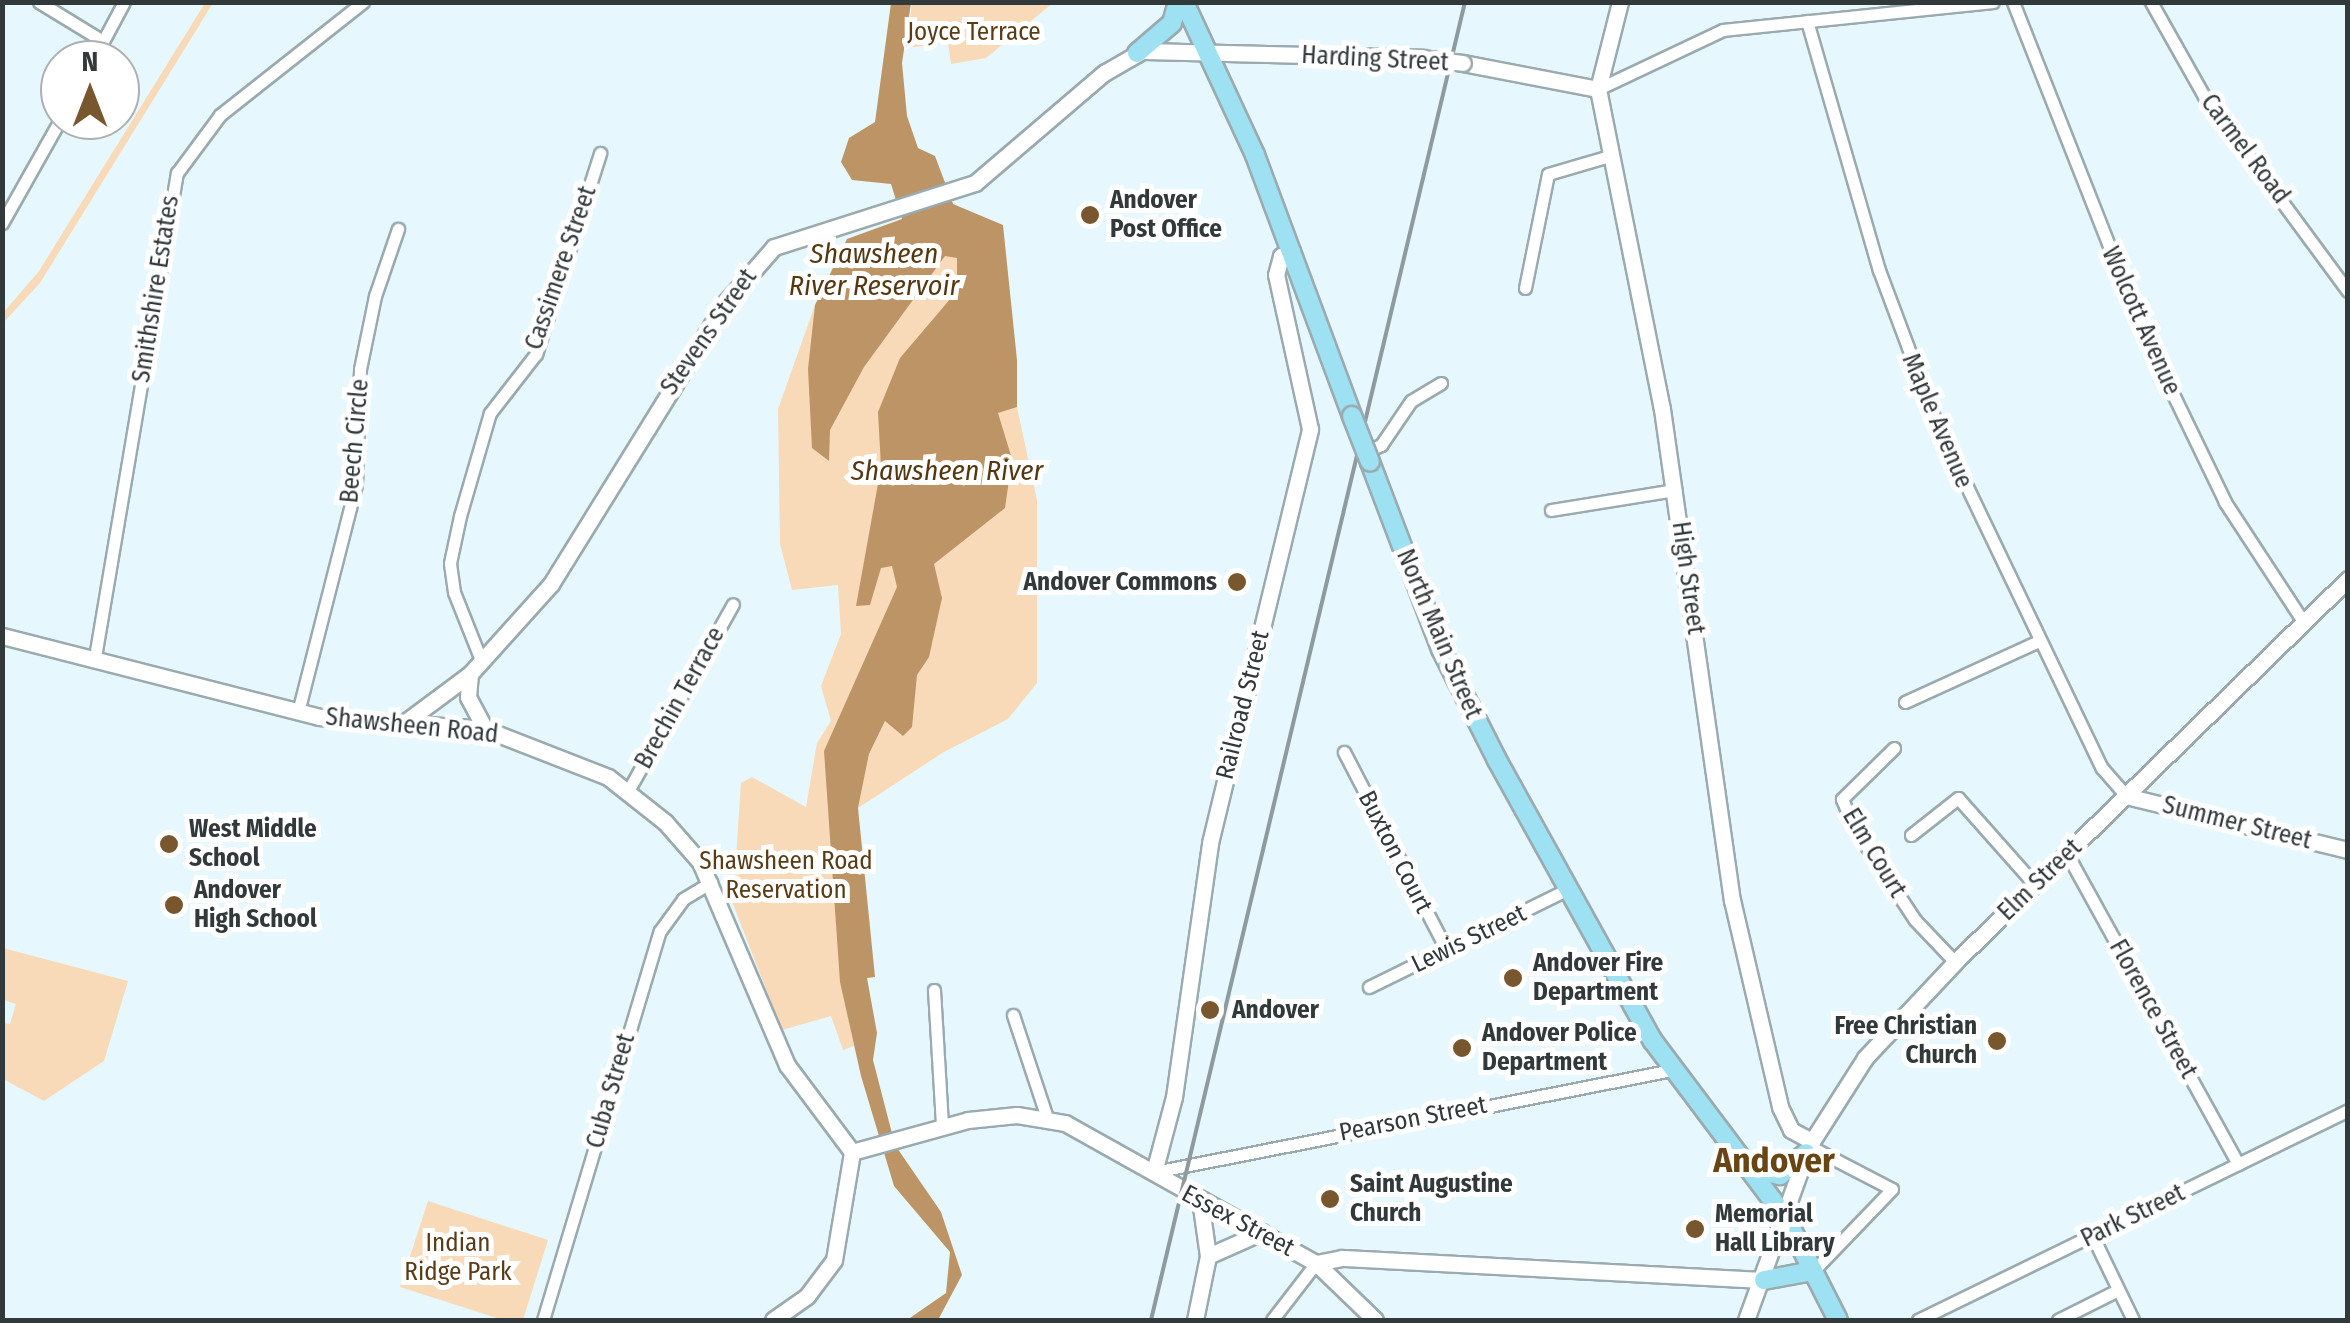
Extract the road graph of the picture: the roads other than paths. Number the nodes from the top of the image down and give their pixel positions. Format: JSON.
{"nodes":[{"id":1,"x":38,"y":2,"type":"edge"},
{"id":2,"x":124,"y":2,"type":"edge"},
{"id":3,"x":363,"y":2,"type":"edge"},
{"id":4,"x":1181,"y":2,"type":"edge"},
{"id":5,"x":1620,"y":2,"type":"edge"},
{"id":6,"x":1993,"y":2,"type":"edge"},
{"id":7,"x":2013,"y":2,"type":"edge"},
{"id":8,"x":2151,"y":2,"type":"edge"},
{"id":9,"x":1807,"y":20,"type":"junction"},
{"id":10,"x":102,"y":40,"type":"edge"},
{"id":11,"x":105,"y":40,"type":"edge"},
{"id":12,"x":1137,"y":52,"type":"junction"},
{"id":13,"x":1208,"y":55,"type":"junction"},
{"id":14,"x":1598,"y":89,"type":"junction"},
{"id":15,"x":49,"y":140,"type":"edge"},
{"id":16,"x":600,"y":153,"type":"dead end"},
{"id":17,"x":1608,"y":156,"type":"junction"},
{"id":18,"x":2,"y":223,"type":"edge"},
{"id":19,"x":398,"y":229,"type":"dead end"},
{"id":20,"x":1292,"y":252,"type":"junction"},
{"id":21,"x":1524,"y":288,"type":"dead end"},
{"id":22,"x":2347,"y":288,"type":"edge"},
{"id":23,"x":1441,"y":383,"type":"dead end"},
{"id":24,"x":1368,"y":457,"type":"junction"},
{"id":25,"x":1675,"y":490,"type":"junction"},
{"id":26,"x":1551,"y":510,"type":"dead end"},
{"id":27,"x":2348,"y":578,"type":"edge"},
{"id":28,"x":732,"y":604,"type":"dead end"},
{"id":29,"x":2303,"y":622,"type":"junction"},
{"id":30,"x":2,"y":636,"type":"edge"},
{"id":31,"x":2039,"y":641,"type":"junction"},
{"id":32,"x":94,"y":657,"type":"junction"},
{"id":33,"x":481,"y":660,"type":"junction"},
{"id":34,"x":470,"y":674,"type":"junction"},
{"id":35,"x":1905,"y":702,"type":"dead end"},
{"id":36,"x":298,"y":712,"type":"junction"},
{"id":37,"x":404,"y":724,"type":"junction"},
{"id":38,"x":485,"y":729,"type":"junction"},
{"id":39,"x":1894,"y":748,"type":"dead end"},
{"id":40,"x":1344,"y":752,"type":"dead end"},
{"id":41,"x":628,"y":791,"type":"junction"},
{"id":42,"x":2126,"y":796,"type":"junction"},
{"id":43,"x":1911,"y":835,"type":"dead end"},
{"id":44,"x":2348,"y":850,"type":"edge"},
{"id":45,"x":2068,"y":854,"type":"junction"},
{"id":46,"x":711,"y":882,"type":"junction"},
{"id":47,"x":2036,"y":886,"type":"junction"},
{"id":48,"x":1568,"y":889,"type":"junction"},
{"id":49,"x":1446,"y":951,"type":"junction"},
{"id":50,"x":1955,"y":962,"type":"junction"},
{"id":51,"x":1368,"y":987,"type":"dead end"},
{"id":52,"x":934,"y":990,"type":"dead end"},
{"id":53,"x":1013,"y":1014,"type":"dead end"},
{"id":54,"x":1672,"y":1070,"type":"junction"},
{"id":55,"x":2348,"y":1110,"type":"edge"},
{"id":56,"x":1047,"y":1118,"type":"junction"},
{"id":57,"x":942,"y":1126,"type":"junction"},
{"id":58,"x":1809,"y":1147,"type":"junction"},
{"id":59,"x":852,"y":1152,"type":"junction"},
{"id":60,"x":2238,"y":1164,"type":"junction"},
{"id":61,"x":1747,"y":1167,"type":"junction"},
{"id":62,"x":1154,"y":1172,"type":"junction"},
{"id":63,"x":1200,"y":1200,"type":"junction"},
{"id":64,"x":1786,"y":1218,"type":"junction"},
{"id":65,"x":1262,"y":1232,"type":"junction"},
{"id":66,"x":2092,"y":1236,"type":"junction"},
{"id":67,"x":1208,"y":1256,"type":"junction"},
{"id":68,"x":1316,"y":1263,"type":"junction"},
{"id":69,"x":1813,"y":1271,"type":"junction"},
{"id":70,"x":1764,"y":1280,"type":"junction"},
{"id":71,"x":2118,"y":1290,"type":"junction"},
{"id":72,"x":543,"y":1320,"type":"edge"},
{"id":73,"x":773,"y":1320,"type":"edge"},
{"id":74,"x":1195,"y":1320,"type":"edge"},
{"id":75,"x":1272,"y":1320,"type":"edge"},
{"id":76,"x":1375,"y":1320,"type":"edge"},
{"id":77,"x":1746,"y":1320,"type":"edge"},
{"id":78,"x":1838,"y":1320,"type":"edge"},
{"id":79,"x":1918,"y":1320,"type":"edge"},
{"id":80,"x":2058,"y":1320,"type":"edge"},
{"id":81,"x":2132,"y":1320,"type":"edge"}],
"edges":[{"from":1,"to":10,"type":"street"},
{"from":2,"to":11,"type":"street"},
{"from":3,"to":32,"type":"street","name":"Smithshire Estates"},
{"from":4,"to":12,"type":"main road"},
{"from":4,"to":13,"type":"main road","name":"North Main Street"},
{"from":5,"to":14,"type":"main road","name":"High Street"},
{"from":6,"to":9,"type":"street"},
{"from":7,"to":29,"type":"street","name":"Wolcott Avenue"},
{"from":8,"to":22,"type":"street","name":"Carmel Road"},
{"from":9,"to":14,"type":"street"},
{"from":9,"to":31,"type":"street","name":"Maple Avenue"},
{"from":12,"to":13,"type":"main road"},
{"from":12,"to":33,"type":"main road","name":"Stevens Street"},
{"from":13,"to":14,"type":"main road","name":"Harding Street","bridge":true},
{"from":13,"to":20,"type":"main road","name":"North Main Street"},
{"from":14,"to":17,"type":"main road","name":"High Street"},
{"from":15,"to":18,"type":"street"},
{"from":16,"to":33,"type":"street","name":"Cassimere Street"},
{"from":17,"to":21,"type":"street"},
{"from":17,"to":25,"type":"main road","name":"High Street"},
{"from":19,"to":36,"type":"street","name":"Beech Circle"},
{"from":20,"to":24,"type":"main road","name":"North Main Street","bridge":true},
{"from":20,"to":62,"type":"main road","name":"Railroad Street"},
{"from":23,"to":24,"type":"street"},
{"from":24,"to":48,"type":"main road","name":"North Main Street"},
{"from":25,"to":26,"type":"street"},
{"from":25,"to":58,"type":"main road","name":"High Street"},
{"from":27,"to":29,"type":"main road","name":"Elm Street"},
{"from":28,"to":41,"type":"street","name":"Brechin Terrace"},
{"from":29,"to":42,"type":"main road","name":"Elm Street"},
{"from":30,"to":32,"type":"main road","name":"Shawsheen Road"},
{"from":31,"to":35,"type":"street"},
{"from":31,"to":42,"type":"street","name":"Maple Avenue"},
{"from":32,"to":36,"type":"main road","name":"Shawsheen Road"},
{"from":33,"to":34,"type":"main road","name":"Stevens Street"},
{"from":34,"to":37,"type":"main road","name":"Stevens Street"},
{"from":34,"to":38,"type":"main road"},
{"from":36,"to":37,"type":"main road","name":"Shawsheen Road"},
{"from":37,"to":38,"type":"main road","name":"Shawsheen Road"},
{"from":38,"to":41,"type":"main road","name":"Shawsheen Road"},
{"from":39,"to":50,"type":"street","name":"Elm Court"},
{"from":40,"to":49,"type":"street","name":"Buxton Court"},
{"from":41,"to":46,"type":"main road","name":"Shawsheen Road"},
{"from":42,"to":44,"type":"main road","name":"Summer Street"},
{"from":42,"to":45,"type":"main road","name":"Elm Street"},
{"from":43,"to":47,"type":"street"},
{"from":45,"to":47,"type":"main road","name":"Elm Street"},
{"from":45,"to":60,"type":"street","name":"Florence Street"},
{"from":46,"to":59,"type":"main road","name":"Shawsheen Road"},
{"from":46,"to":72,"type":"street","name":"Cuba Street"},
{"from":47,"to":50,"type":"main road","name":"Elm Street"},
{"from":48,"to":49,"type":"street","name":"Lewis Street"},
{"from":48,"to":54,"type":"main road","name":"North Main Street"},
{"from":49,"to":51,"type":"street","name":"Lewis Street"},
{"from":50,"to":58,"type":"main road","name":"Elm Street"},
{"from":52,"to":57,"type":"street"},
{"from":53,"to":56,"type":"street"},
{"from":54,"to":61,"type":"main road","name":"North Main Street"},
{"from":54,"to":62,"type":"street","name":"Pearson Street"},
{"from":55,"to":60,"type":"street","name":"Park Street"},
{"from":56,"to":57,"type":"main road","name":"Essex Street"},
{"from":56,"to":62,"type":"main road","name":"Essex Street"},
{"from":57,"to":59,"type":"main road","name":"Essex Street"},
{"from":58,"to":61,"type":"main road"},
{"from":58,"to":64,"type":"main road","name":"Elm Street"},
{"from":58,"to":69,"type":"street"},
{"from":59,"to":73,"type":"main road"},
{"from":60,"to":66,"type":"street","name":"Park Street"},
{"from":61,"to":64,"type":"main road","name":"North Main Street"},
{"from":62,"to":63,"type":"main road","name":"Essex Street"},
{"from":63,"to":65,"type":"main road","name":"Essex Street"},
{"from":63,"to":67,"type":"main road"},
{"from":64,"to":69,"type":"main road","name":"North Main Street"},
{"from":64,"to":70,"type":"main road","name":"Elm Street"},
{"from":65,"to":67,"type":"main road"},
{"from":65,"to":68,"type":"main road","name":"Essex Street"},
{"from":66,"to":71,"type":"street"},
{"from":66,"to":79,"type":"street","name":"Park Street"},
{"from":67,"to":74,"type":"main road"},
{"from":68,"to":70,"type":"main road","name":"Essex Street"},
{"from":68,"to":75,"type":"street"},
{"from":68,"to":76,"type":"main road"},
{"from":69,"to":70,"type":"main road"},
{"from":69,"to":78,"type":"main road","name":"North Main Street"},
{"from":70,"to":77,"type":"main road","name":"Elm Street"},
{"from":71,"to":80,"type":"street"},
{"from":71,"to":81,"type":"street"}]}
